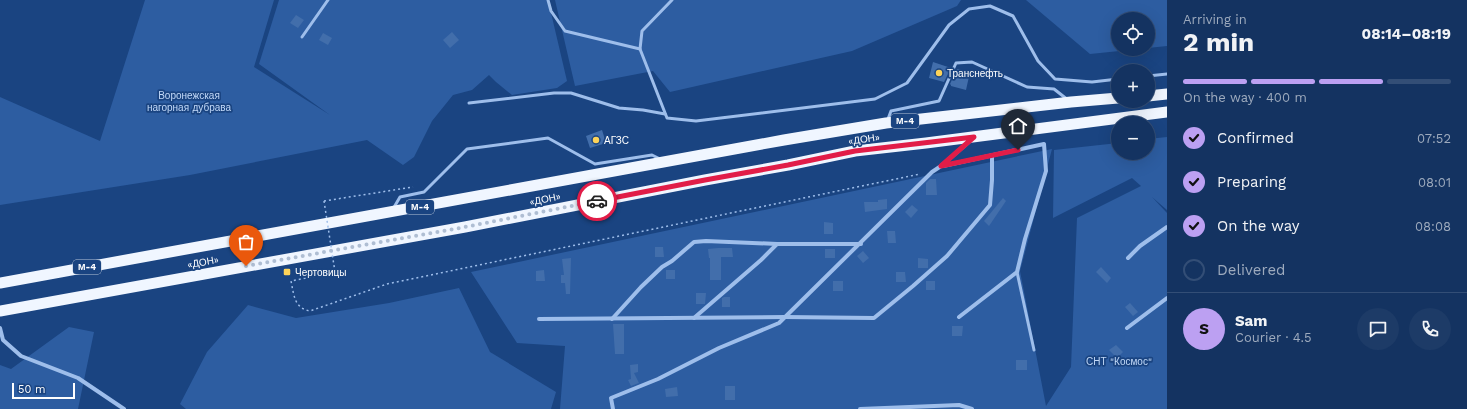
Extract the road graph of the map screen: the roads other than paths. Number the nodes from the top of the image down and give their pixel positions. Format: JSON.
{"nodes":[{"id":1,"x":328,"y":0,"type":"edge"},
{"id":2,"x":548,"y":0,"type":"edge"},
{"id":3,"x":672,"y":0,"type":"edge"},
{"id":4,"x":302,"y":37,"type":"dead end"},
{"id":5,"x":640,"y":49,"type":"junction"},
{"id":6,"x":1167,"y":74,"type":"edge"},
{"id":7,"x":1155,"y":75,"type":"edge"},
{"id":8,"x":1111,"y":80,"type":"edge"},
{"id":9,"x":1167,"y":94,"type":"edge"},
{"id":10,"x":1155,"y":95,"type":"edge"},
{"id":11,"x":1111,"y":99,"type":"edge"},
{"id":12,"x":1071,"y":102,"type":"junction"},
{"id":13,"x":469,"y":103,"type":"dead end"},
{"id":14,"x":1167,"y":112,"type":"edge"},
{"id":15,"x":665,"y":114,"type":"junction"},
{"id":16,"x":886,"y":123,"type":"junction"},
{"id":17,"x":974,"y":137,"type":"junction"},
{"id":18,"x":992,"y":155,"type":"junction"},
{"id":19,"x":665,"y":162,"type":"junction"},
{"id":20,"x":941,"y":166,"type":"junction"},
{"id":21,"x":391,"y":212,"type":"junction"},
{"id":22,"x":1167,"y":227,"type":"edge"},
{"id":23,"x":777,"y":244,"type":"junction"},
{"id":24,"x":861,"y":244,"type":"junction"},
{"id":25,"x":1128,"y":258,"type":"dead end"},
{"id":26,"x":1017,"y":272,"type":"junction"},
{"id":27,"x":0,"y":283,"type":"edge"},
{"id":28,"x":1167,"y":298,"type":"edge"},
{"id":29,"x":0,"y":311,"type":"edge"},
{"id":30,"x":785,"y":317,"type":"junction"},
{"id":31,"x":959,"y":317,"type":"dead end"},
{"id":32,"x":694,"y":318,"type":"junction"},
{"id":33,"x":612,"y":319,"type":"junction"},
{"id":34,"x":538,"y":320,"type":"dead end"},
{"id":35,"x":0,"y":328,"type":"edge"},
{"id":36,"x":1127,"y":328,"type":"dead end"},
{"id":37,"x":1034,"y":350,"type":"dead end"},
{"id":38,"x":124,"y":409,"type":"edge"},
{"id":39,"x":613,"y":409,"type":"edge"},
{"id":40,"x":860,"y":409,"type":"edge"},
{"id":41,"x":972,"y":409,"type":"edge"}],
"edges":[{"from":1,"to":4,"type":"lane"},
{"from":2,"to":5,"type":"lane"},
{"from":3,"to":5,"type":"lane"},
{"from":5,"to":15,"type":"lane"},
{"from":6,"to":7,"type":"lane"},
{"from":8,"to":15,"type":"lane"},
{"from":9,"to":10,"type":"highway"},
{"from":11,"to":12,"type":"highway","name":"«ДОН»","number":"М-4"},
{"from":12,"to":16,"type":"highway","name":"«ДОН»","number":"М-4"},
{"from":12,"to":16,"type":"lane"},
{"from":13,"to":15,"type":"lane"},
{"from":14,"to":17,"type":"highway","name":"«ДОН»"},
{"from":16,"to":19,"type":"highway","name":"«ДОН»","number":"М-4"},
{"from":17,"to":20,"type":"street"},
{"from":17,"to":29,"type":"highway","name":"«ДОН»"},
{"from":18,"to":20,"type":"street"},
{"from":18,"to":26,"type":"street"},
{"from":18,"to":30,"type":"street"},
{"from":19,"to":21,"type":"highway","name":"«ДОН»","number":"М-4"},
{"from":19,"to":21,"type":"lane"},
{"from":20,"to":24,"type":"street"},
{"from":21,"to":27,"type":"highway","name":"«ДОН»","number":"М-4"},
{"from":22,"to":25,"type":"street"},
{"from":23,"to":24,"type":"street"},
{"from":23,"to":32,"type":"street"},
{"from":23,"to":33,"type":"street"},
{"from":24,"to":30,"type":"street"},
{"from":26,"to":31,"type":"street"},
{"from":26,"to":37,"type":"lane"},
{"from":28,"to":36,"type":"street"},
{"from":30,"to":32,"type":"street"},
{"from":30,"to":39,"type":"street"},
{"from":32,"to":33,"type":"street"},
{"from":33,"to":34,"type":"street"},
{"from":35,"to":38,"type":"street"},
{"from":40,"to":41,"type":"street"}]}
